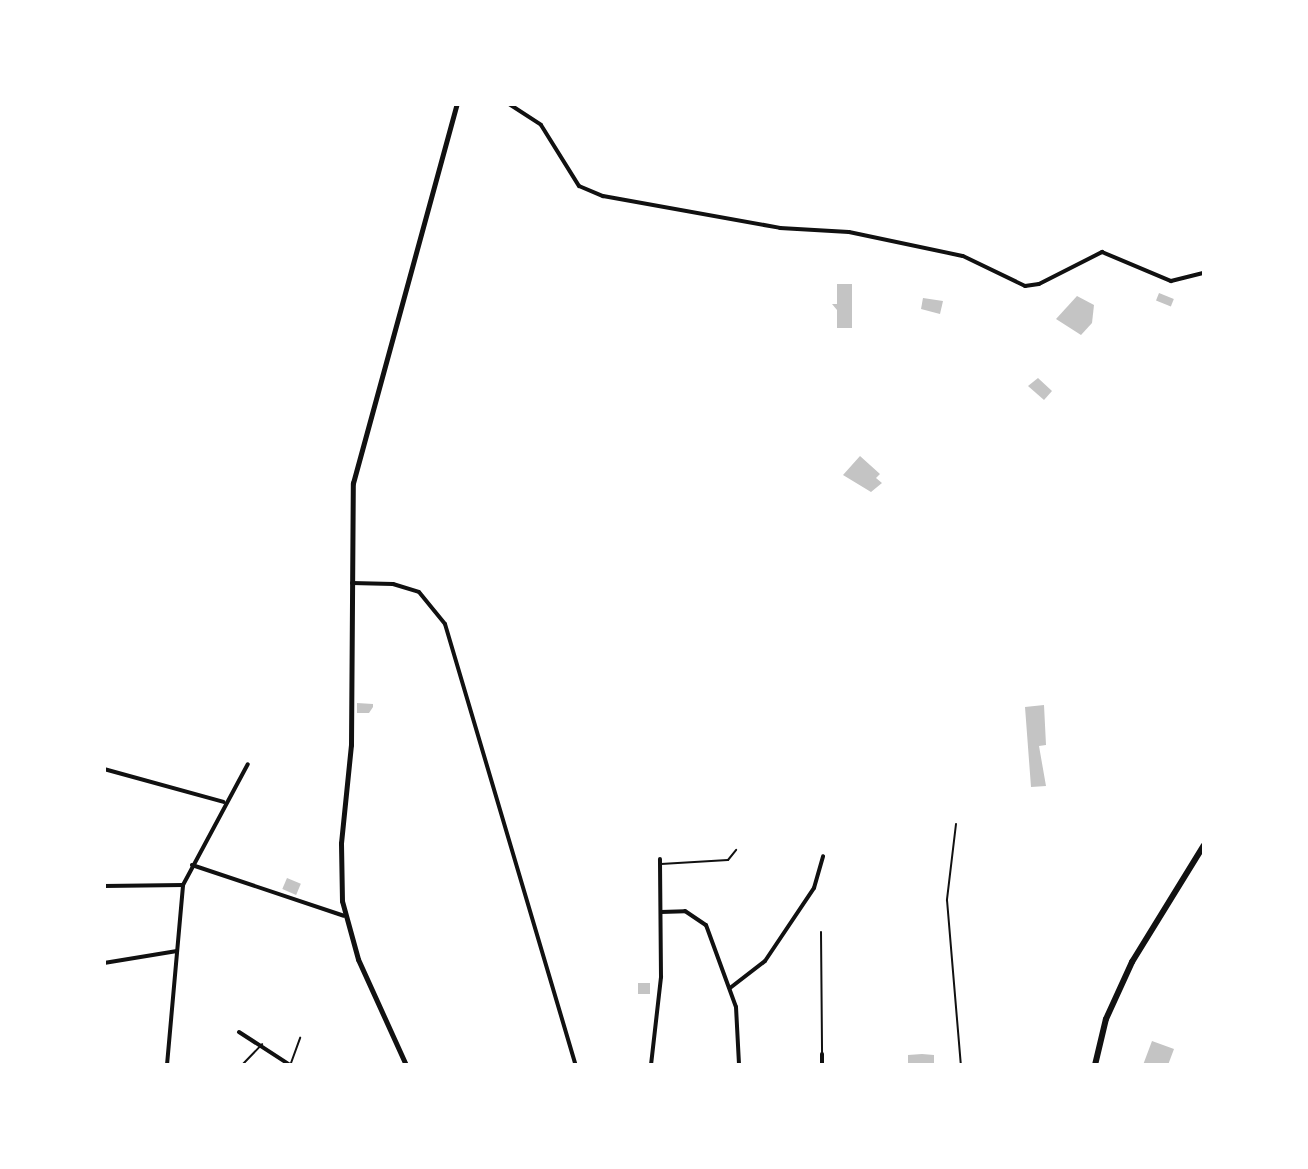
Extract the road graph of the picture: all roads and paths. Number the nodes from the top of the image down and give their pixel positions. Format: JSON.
{"nodes":[{"id":1,"x":457,"y":104,"type":"edge"},
{"id":2,"x":509,"y":104,"type":"edge"},
{"id":3,"x":1204,"y":273,"type":"edge"},
{"id":4,"x":352,"y":583,"type":"junction"},
{"id":5,"x":248,"y":764,"type":"dead end"},
{"id":6,"x":104,"y":769,"type":"edge"},
{"id":7,"x":224,"y":802,"type":"junction"},
{"id":8,"x":956,"y":824,"type":"dead end"},
{"id":9,"x":1204,"y":845,"type":"edge"},
{"id":10,"x":736,"y":850,"type":"dead end"},
{"id":11,"x":823,"y":856,"type":"dead end"},
{"id":12,"x":660,"y":862,"type":"joint"},
{"id":13,"x":192,"y":865,"type":"junction"},
{"id":14,"x":183,"y":885,"type":"junction"},
{"id":15,"x":104,"y":886,"type":"edge"},
{"id":16,"x":661,"y":912,"type":"junction"},
{"id":17,"x":344,"y":916,"type":"junction"},
{"id":18,"x":821,"y":932,"type":"dead end"},
{"id":19,"x":177,"y":951,"type":"junction"},
{"id":20,"x":104,"y":963,"type":"edge"},
{"id":21,"x":730,"y":988,"type":"junction"},
{"id":22,"x":239,"y":1032,"type":"dead end"},
{"id":23,"x":300,"y":1038,"type":"dead end"},
{"id":24,"x":262,"y":1044,"type":"junction"},
{"id":25,"x":822,"y":1054,"type":"joint"},
{"id":26,"x":167,"y":1065,"type":"edge"},
{"id":27,"x":242,"y":1065,"type":"edge"},
{"id":28,"x":290,"y":1065,"type":"edge"},
{"id":29,"x":406,"y":1065,"type":"edge"},
{"id":30,"x":576,"y":1065,"type":"edge"},
{"id":31,"x":651,"y":1065,"type":"edge"},
{"id":32,"x":739,"y":1065,"type":"edge"},
{"id":33,"x":822,"y":1065,"type":"edge"},
{"id":34,"x":961,"y":1065,"type":"edge"},
{"id":35,"x":1095,"y":1065,"type":"edge"}],
"edges":[{"from":1,"to":4,"type":"street"},
{"from":2,"to":3,"type":"street"},
{"from":4,"to":17,"type":"street"},
{"from":4,"to":30,"type":"street"},
{"from":5,"to":7,"type":"street"},
{"from":6,"to":7,"type":"street"},
{"from":7,"to":13,"type":"street"},
{"from":8,"to":34,"type":"lane"},
{"from":9,"to":35,"type":"main road"},
{"from":10,"to":12,"type":"lane"},
{"from":11,"to":21,"type":"street"},
{"from":12,"to":16,"type":"street"},
{"from":13,"to":14,"type":"street"},
{"from":13,"to":17,"type":"street"},
{"from":14,"to":15,"type":"street"},
{"from":14,"to":19,"type":"street"},
{"from":16,"to":21,"type":"street"},
{"from":16,"to":31,"type":"street"},
{"from":17,"to":29,"type":"street"},
{"from":18,"to":25,"type":"lane"},
{"from":19,"to":20,"type":"street"},
{"from":19,"to":26,"type":"street"},
{"from":21,"to":32,"type":"street"},
{"from":22,"to":24,"type":"street"},
{"from":23,"to":28,"type":"lane"},
{"from":24,"to":27,"type":"lane"},
{"from":24,"to":28,"type":"street"},
{"from":25,"to":33,"type":"street"}]}
